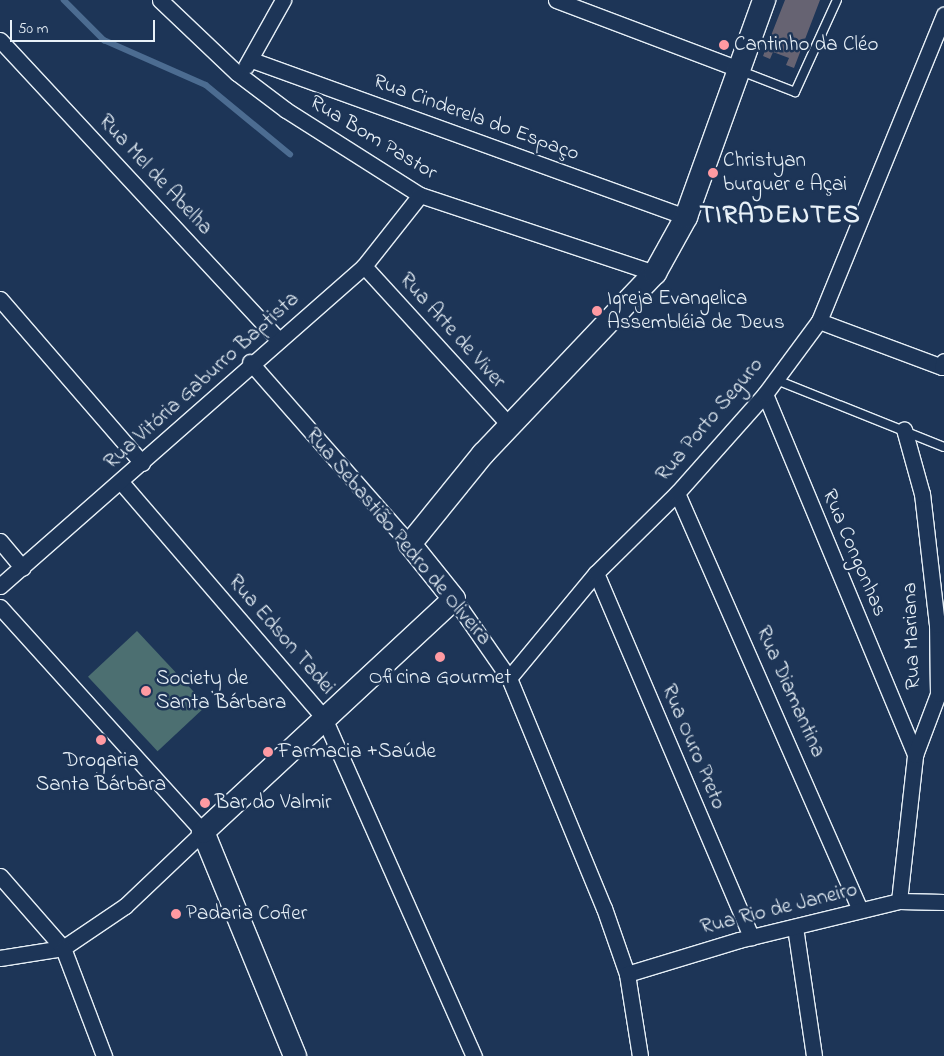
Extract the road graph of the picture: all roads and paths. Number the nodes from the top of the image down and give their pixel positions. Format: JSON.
{"nodes":[{"id":1,"x":160,"y":0,"type":"edge"},
{"id":2,"x":282,"y":0,"type":"edge"},
{"id":3,"x":556,"y":0,"type":"edge"},
{"id":4,"x":764,"y":0,"type":"edge"},
{"id":5,"x":837,"y":0,"type":"edge"},
{"id":6,"x":944,"y":15,"type":"edge"},
{"id":7,"x":0,"y":40,"type":"edge"},
{"id":8,"x":252,"y":60,"type":"junction"},
{"id":9,"x":736,"y":68,"type":"junction"},
{"id":10,"x":237,"y":73,"type":"junction"},
{"id":11,"x":420,"y":195,"type":"junction"},
{"id":12,"x":686,"y":216,"type":"junction"},
{"id":13,"x":364,"y":266,"type":"junction"},
{"id":14,"x":655,"y":273,"type":"junction"},
{"id":15,"x":0,"y":299,"type":"edge"},
{"id":16,"x":820,"y":321,"type":"junction"},
{"id":17,"x":278,"y":339,"type":"junction"},
{"id":18,"x":250,"y":362,"type":"junction"},
{"id":19,"x":943,"y":365,"type":"edge"},
{"id":20,"x":774,"y":379,"type":"junction"},
{"id":21,"x":765,"y":394,"type":"junction"},
{"id":22,"x":509,"y":425,"type":"junction"},
{"id":23,"x":904,"y":429,"type":"junction"},
{"id":24,"x":944,"y":447,"type":"edge"},
{"id":25,"x":142,"y":463,"type":"junction"},
{"id":26,"x":121,"y":482,"type":"junction"},
{"id":27,"x":677,"y":493,"type":"junction"},
{"id":28,"x":0,"y":541,"type":"edge"},
{"id":29,"x":410,"y":544,"type":"junction"},
{"id":30,"x":24,"y":568,"type":"junction"},
{"id":31,"x":596,"y":573,"type":"junction"},
{"id":32,"x":0,"y":586,"type":"edge"},
{"id":33,"x":454,"y":599,"type":"junction"},
{"id":34,"x":0,"y":607,"type":"edge"},
{"id":35,"x":509,"y":678,"type":"junction"},
{"id":36,"x":324,"y":718,"type":"junction"},
{"id":37,"x":915,"y":755,"type":"junction"},
{"id":38,"x":203,"y":832,"type":"junction"},
{"id":39,"x":0,"y":876,"type":"edge"},
{"id":40,"x":899,"y":901,"type":"junction"},
{"id":41,"x":944,"y":902,"type":"edge"},
{"id":42,"x":860,"y":910,"type":"junction"},
{"id":43,"x":795,"y":926,"type":"junction"},
{"id":44,"x":751,"y":938,"type":"junction"},
{"id":45,"x":63,"y":948,"type":"junction"},
{"id":46,"x":0,"y":958,"type":"edge"},
{"id":47,"x":627,"y":974,"type":"junction"},
{"id":48,"x":104,"y":1056,"type":"edge"},
{"id":49,"x":295,"y":1056,"type":"edge"},
{"id":50,"x":474,"y":1056,"type":"edge"},
{"id":51,"x":640,"y":1056,"type":"edge"},
{"id":52,"x":814,"y":1056,"type":"edge"}],
"edges":[{"from":1,"to":10,"type":"street","name":"Rua Bom Pastor"},
{"from":2,"to":8,"type":"street"},
{"from":3,"to":9,"type":"street"},
{"from":4,"to":9,"type":"street"},
{"from":5,"to":9,"type":"lane"},
{"from":6,"to":16,"type":"street","name":"Rua Porto Seguro"},
{"from":7,"to":17,"type":"street","name":"Rua Mel de Abelha"},
{"from":8,"to":10,"type":"street"},
{"from":8,"to":12,"type":"street","name":"Rua Cinderela do Espaço"},
{"from":9,"to":12,"type":"street"},
{"from":10,"to":11,"type":"street","name":"Rua Bom Pastor"},
{"from":11,"to":13,"type":"street","name":"Rua Vitória Gaburro Baptista"},
{"from":11,"to":14,"type":"street","name":"Rua Bom Pastor"},
{"from":12,"to":14,"type":"street"},
{"from":13,"to":17,"type":"street","name":"Rua Vitória Gaburro Baptista"},
{"from":13,"to":22,"type":"street","name":"Rua Arte de Viver"},
{"from":14,"to":22,"type":"street"},
{"from":15,"to":25,"type":"street"},
{"from":16,"to":19,"type":"street"},
{"from":16,"to":20,"type":"street","name":"Rua Porto Seguro"},
{"from":17,"to":18,"type":"street","name":"Rua Vitória Gaburro Baptista"},
{"from":18,"to":25,"type":"street","name":"Rua Vitória Gaburro Baptista"},
{"from":18,"to":29,"type":"street","name":"Rua Sebastião Pedro de Oliveira"},
{"from":20,"to":21,"type":"street","name":"Rua Porto Seguro"},
{"from":20,"to":23,"type":"lane"},
{"from":21,"to":27,"type":"street","name":"Rua Porto Seguro"},
{"from":21,"to":37,"type":"street","name":"Rua Congonhas"},
{"from":22,"to":29,"type":"street"},
{"from":23,"to":24,"type":"lane"},
{"from":23,"to":37,"type":"street","name":"Rua Mariana"},
{"from":25,"to":26,"type":"street","name":"Rua Vitória Gaburro Baptista"},
{"from":26,"to":30,"type":"street","name":"Rua Vitória Gaburro Baptista"},
{"from":26,"to":36,"type":"street","name":"Rua Edson Tadei"},
{"from":27,"to":31,"type":"street","name":"Rua Porto Seguro"},
{"from":27,"to":42,"type":"street","name":"Rua Diamantina"},
{"from":28,"to":30,"type":"street"},
{"from":29,"to":33,"type":"street","name":"Rua Sebastião Pedro de Oliveira"},
{"from":30,"to":32,"type":"street","name":"Rua Vitória Gaburro Baptista"},
{"from":31,"to":35,"type":"street","name":"Rua Porto Seguro"},
{"from":31,"to":44,"type":"street","name":"Rua Ouro Preto"},
{"from":33,"to":35,"type":"street","name":"Rua Sebastião Pedro de Oliveira"},
{"from":33,"to":36,"type":"street"},
{"from":34,"to":38,"type":"street"},
{"from":35,"to":47,"type":"street","name":"Rua Sebastião Pedro de Oliveira"},
{"from":36,"to":38,"type":"street"},
{"from":36,"to":50,"type":"street","name":"Rua Edson Tadei"},
{"from":37,"to":40,"type":"street","name":"Rua Mariana"},
{"from":38,"to":45,"type":"street"},
{"from":38,"to":49,"type":"street"},
{"from":39,"to":45,"type":"street"},
{"from":40,"to":41,"type":"street","name":"Rua Rio de Janeiro"},
{"from":40,"to":42,"type":"street","name":"Rua Rio de Janeiro"},
{"from":42,"to":43,"type":"street","name":"Rua Rio de Janeiro"},
{"from":43,"to":44,"type":"street","name":"Rua Rio de Janeiro"},
{"from":43,"to":52,"type":"street"},
{"from":44,"to":47,"type":"street","name":"Rua Rio de Janeiro"},
{"from":45,"to":46,"type":"street"},
{"from":45,"to":48,"type":"street"},
{"from":47,"to":51,"type":"street","name":"Rua Sebastião Pedro de Oliveira"}]}
